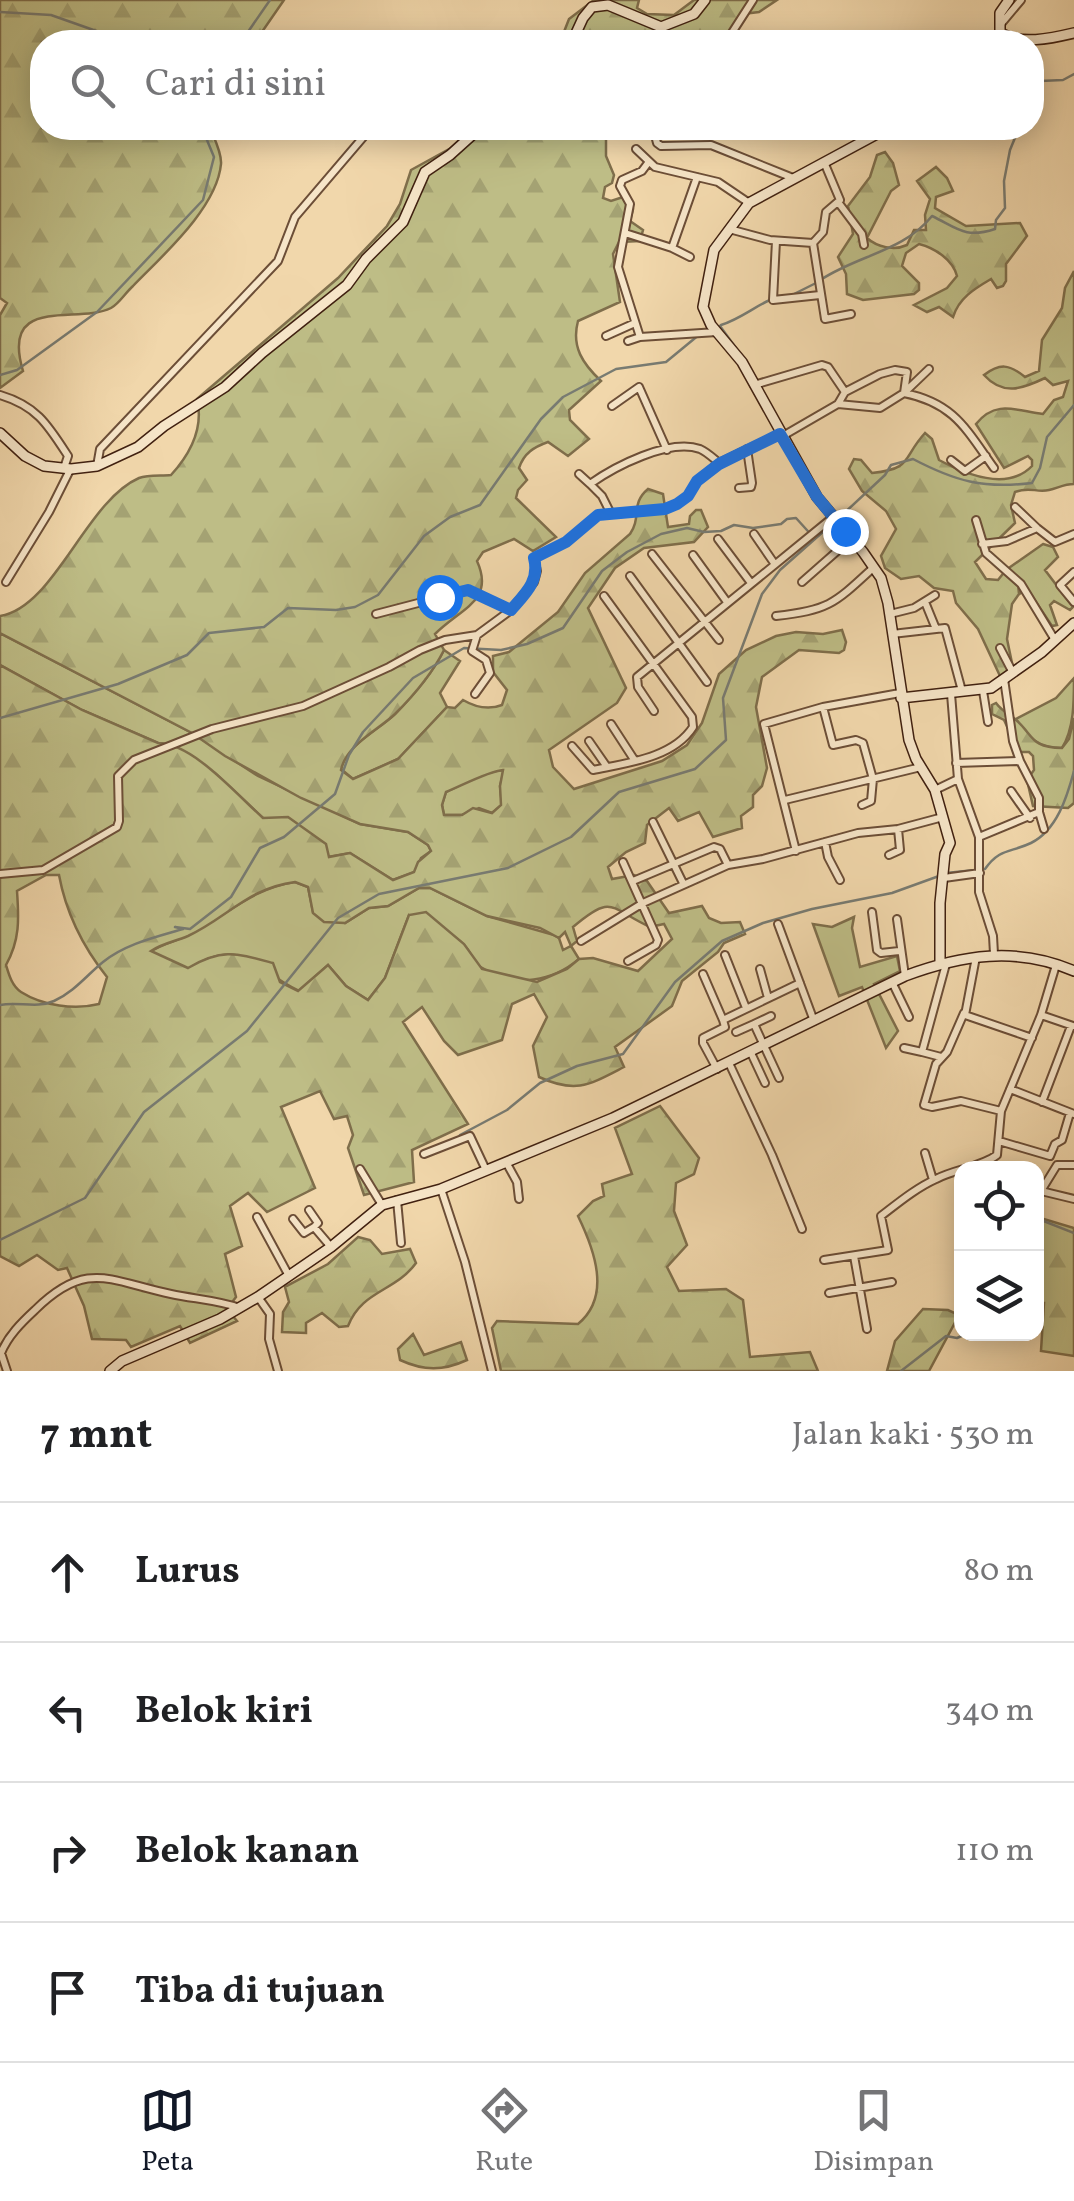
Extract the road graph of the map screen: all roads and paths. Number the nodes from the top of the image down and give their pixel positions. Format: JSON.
{"nodes":[{"id":1,"x":706,"y":0,"type":"edge"},
{"id":2,"x":753,"y":0,"type":"edge"},
{"id":3,"x":1010,"y":0,"type":"edge"},
{"id":4,"x":1021,"y":0,"type":"edge"},
{"id":5,"x":579,"y":30,"type":"edge"},
{"id":6,"x":734,"y":30,"type":"edge"},
{"id":7,"x":999,"y":30,"type":"edge"},
{"id":8,"x":1002,"y":30,"type":"edge"},
{"id":9,"x":1074,"y":33,"type":"edge"},
{"id":10,"x":1044,"y":38,"type":"edge"},
{"id":11,"x":361,"y":140,"type":"edge"},
{"id":12,"x":467,"y":140,"type":"edge"},
{"id":13,"x":655,"y":140,"type":"edge"},
{"id":14,"x":865,"y":140,"type":"edge"},
{"id":15,"x":636,"y":149,"type":"dead end"},
{"id":16,"x":824,"y":161,"type":"junction"},
{"id":17,"x":648,"y":163,"type":"junction"},
{"id":18,"x":697,"y":177,"type":"junction"},
{"id":19,"x":795,"y":178,"type":"junction"},
{"id":20,"x":838,"y":202,"type":"junction"},
{"id":21,"x":750,"y":203,"type":"junction"},
{"id":22,"x":729,"y":229,"type":"junction"},
{"id":23,"x":625,"y":233,"type":"junction"},
{"id":24,"x":776,"y":241,"type":"junction"},
{"id":25,"x":813,"y":243,"type":"junction"},
{"id":26,"x":864,"y":246,"type":"dead end"},
{"id":27,"x":672,"y":248,"type":"junction"},
{"id":28,"x":690,"y":257,"type":"dead end"},
{"id":29,"x":819,"y":292,"type":"junction"},
{"id":30,"x":850,"y":314,"type":"dead end"},
{"id":31,"x":635,"y":322,"type":"junction"},
{"id":32,"x":714,"y":329,"type":"junction"},
{"id":33,"x":606,"y":336,"type":"dead end"},
{"id":34,"x":640,"y":337,"type":"junction"},
{"id":35,"x":628,"y":341,"type":"dead end"},
{"id":36,"x":928,"y":369,"type":"dead end"},
{"id":37,"x":758,"y":384,"type":"junction"},
{"id":38,"x":845,"y":392,"type":"junction"},
{"id":39,"x":904,"y":393,"type":"junction"},
{"id":40,"x":0,"y":395,"type":"edge"},
{"id":41,"x":838,"y":404,"type":"junction"},
{"id":42,"x":612,"y":406,"type":"dead end"},
{"id":43,"x":0,"y":433,"type":"edge"},
{"id":44,"x":782,"y":436,"type":"junction"},
{"id":45,"x":747,"y":449,"type":"junction"},
{"id":46,"x":667,"y":450,"type":"junction"},
{"id":47,"x":986,"y":456,"type":"junction"},
{"id":48,"x":952,"y":460,"type":"dead end"},
{"id":49,"x":719,"y":464,"type":"junction"},
{"id":50,"x":98,"y":466,"type":"junction"},
{"id":51,"x":67,"y":468,"type":"junction"},
{"id":52,"x":994,"y":468,"type":"dead end"},
{"id":53,"x":579,"y":474,"type":"dead end"},
{"id":54,"x":590,"y":484,"type":"junction"},
{"id":55,"x":739,"y":488,"type":"dead end"},
{"id":56,"x":1015,"y":507,"type":"dead end"},
{"id":57,"x":610,"y":513,"type":"junction"},
{"id":58,"x":835,"y":520,"type":"junction"},
{"id":59,"x":976,"y":520,"type":"dead end"},
{"id":60,"x":1037,"y":528,"type":"junction"},
{"id":61,"x":754,"y":534,"type":"dead end"},
{"id":62,"x":1074,"y":534,"type":"edge"},
{"id":63,"x":852,"y":538,"type":"junction"},
{"id":64,"x":718,"y":539,"type":"dead end"},
{"id":65,"x":982,"y":544,"type":"junction"},
{"id":66,"x":652,"y":554,"type":"dead end"},
{"id":67,"x":693,"y":555,"type":"dead end"},
{"id":68,"x":774,"y":563,"type":"junction"},
{"id":69,"x":872,"y":568,"type":"junction"},
{"id":70,"x":1074,"y":572,"type":"edge"},
{"id":71,"x":630,"y":576,"type":"dead end"},
{"id":72,"x":6,"y":582,"type":"dead end"},
{"id":73,"x":802,"y":582,"type":"dead end"},
{"id":74,"x":750,"y":584,"type":"junction"},
{"id":75,"x":604,"y":596,"type":"dead end"},
{"id":76,"x":935,"y":596,"type":"dead end"},
{"id":77,"x":727,"y":602,"type":"junction"},
{"id":78,"x":925,"y":602,"type":"junction"},
{"id":79,"x":1074,"y":602,"type":"edge"},
{"id":80,"x":511,"y":610,"type":"junction"},
{"id":81,"x":376,"y":614,"type":"dead end"},
{"id":82,"x":890,"y":614,"type":"junction"},
{"id":83,"x":776,"y":616,"type":"dead end"},
{"id":84,"x":704,"y":621,"type":"junction"},
{"id":85,"x":1074,"y":623,"type":"edge"},
{"id":86,"x":936,"y":628,"type":"junction"},
{"id":87,"x":892,"y":634,"type":"junction"},
{"id":88,"x":476,"y":636,"type":"junction"},
{"id":89,"x":719,"y":640,"type":"dead end"},
{"id":90,"x":1056,"y":640,"type":"junction"},
{"id":91,"x":678,"y":642,"type":"junction"},
{"id":92,"x":1000,"y":648,"type":"dead end"},
{"id":93,"x":654,"y":662,"type":"junction"},
{"id":94,"x":1009,"y":676,"type":"junction"},
{"id":95,"x":708,"y":682,"type":"dead end"},
{"id":96,"x":984,"y":691,"type":"junction"},
{"id":97,"x":474,"y":694,"type":"dead end"},
{"id":98,"x":957,"y":694,"type":"junction"},
{"id":99,"x":901,"y":695,"type":"junction"},
{"id":100,"x":823,"y":707,"type":"junction"},
{"id":101,"x":654,"y":711,"type":"dead end"},
{"id":102,"x":988,"y":722,"type":"dead end"},
{"id":103,"x":611,"y":724,"type":"dead end"},
{"id":104,"x":589,"y":741,"type":"dead end"},
{"id":105,"x":572,"y":746,"type":"dead end"},
{"id":106,"x":635,"y":761,"type":"junction"},
{"id":107,"x":1020,"y":761,"type":"junction"},
{"id":108,"x":956,"y":763,"type":"junction"},
{"id":109,"x":607,"y":767,"type":"junction"},
{"id":110,"x":921,"y":768,"type":"junction"},
{"id":111,"x":958,"y":779,"type":"junction"},
{"id":112,"x":873,"y":780,"type":"junction"},
{"id":113,"x":935,"y":790,"type":"junction"},
{"id":114,"x":1011,"y":791,"type":"dead end"},
{"id":115,"x":785,"y":800,"type":"junction"},
{"id":116,"x":862,"y":805,"type":"dead end"},
{"id":117,"x":1039,"y":812,"type":"junction"},
{"id":118,"x":944,"y":817,"type":"junction"},
{"id":119,"x":1030,"y":818,"type":"junction"},
{"id":120,"x":653,"y":822,"type":"dead end"},
{"id":121,"x":898,"y":829,"type":"junction"},
{"id":122,"x":1044,"y":830,"type":"dead end"},
{"id":123,"x":979,"y":837,"type":"junction"},
{"id":124,"x":825,"y":842,"type":"junction"},
{"id":125,"x":796,"y":851,"type":"junction"},
{"id":126,"x":889,"y":854,"type":"dead end"},
{"id":127,"x":623,"y":862,"type":"dead end"},
{"id":128,"x":673,"y":863,"type":"junction"},
{"id":129,"x":728,"y":865,"type":"junction"},
{"id":130,"x":980,"y":870,"type":"junction"},
{"id":131,"x":0,"y":874,"type":"edge"},
{"id":132,"x":944,"y":875,"type":"junction"},
{"id":133,"x":633,"y":880,"type":"junction"},
{"id":134,"x":840,"y":880,"type":"dead end"},
{"id":135,"x":683,"y":884,"type":"junction"},
{"id":136,"x":643,"y":903,"type":"junction"},
{"id":137,"x":872,"y":912,"type":"dead end"},
{"id":138,"x":897,"y":919,"type":"dead end"},
{"id":139,"x":778,"y":924,"type":"dead end"},
{"id":140,"x":581,"y":940,"type":"dead end"},
{"id":141,"x":900,"y":951,"type":"junction"},
{"id":142,"x":994,"y":954,"type":"junction"},
{"id":143,"x":725,"y":956,"type":"dead end"},
{"id":144,"x":976,"y":957,"type":"junction"},
{"id":145,"x":628,"y":961,"type":"dead end"},
{"id":146,"x":943,"y":964,"type":"junction"},
{"id":147,"x":1056,"y":964,"type":"junction"},
{"id":148,"x":760,"y":969,"type":"dead end"},
{"id":149,"x":1074,"y":971,"type":"edge"},
{"id":150,"x":703,"y":974,"type":"dead end"},
{"id":151,"x":905,"y":976,"type":"junction"},
{"id":152,"x":892,"y":982,"type":"junction"},
{"id":153,"x":800,"y":983,"type":"junction"},
{"id":154,"x":768,"y":998,"type":"junction"},
{"id":155,"x":746,"y":1008,"type":"junction"},
{"id":156,"x":964,"y":1012,"type":"junction"},
{"id":157,"x":1041,"y":1015,"type":"junction"},
{"id":158,"x":771,"y":1016,"type":"dead end"},
{"id":159,"x":909,"y":1017,"type":"dead end"},
{"id":160,"x":723,"y":1020,"type":"junction"},
{"id":161,"x":814,"y":1021,"type":"junction"},
{"id":162,"x":754,"y":1024,"type":"junction"},
{"id":163,"x":1073,"y":1026,"type":"edge"},
{"id":164,"x":736,"y":1032,"type":"dead end"},
{"id":165,"x":1032,"y":1038,"type":"junction"},
{"id":166,"x":764,"y":1046,"type":"junction"},
{"id":167,"x":904,"y":1048,"type":"dead end"},
{"id":168,"x":751,"y":1052,"type":"junction"},
{"id":169,"x":922,"y":1052,"type":"junction"},
{"id":170,"x":941,"y":1056,"type":"junction"},
{"id":171,"x":730,"y":1063,"type":"junction"},
{"id":172,"x":717,"y":1069,"type":"junction"},
{"id":173,"x":780,"y":1078,"type":"dead end"},
{"id":174,"x":765,"y":1083,"type":"dead end"},
{"id":175,"x":1010,"y":1090,"type":"junction"},
{"id":176,"x":1042,"y":1102,"type":"junction"},
{"id":177,"x":1001,"y":1111,"type":"junction"},
{"id":178,"x":1072,"y":1113,"type":"edge"},
{"id":179,"x":999,"y":1141,"type":"junction"},
{"id":180,"x":925,"y":1153,"type":"dead end"},
{"id":181,"x":424,"y":1154,"type":"dead end"},
{"id":182,"x":997,"y":1155,"type":"junction"},
{"id":183,"x":997,"y":1161,"type":"edge"},
{"id":184,"x":506,"y":1162,"type":"junction"},
{"id":185,"x":1074,"y":1165,"type":"edge"},
{"id":186,"x":360,"y":1169,"type":"dead end"},
{"id":187,"x":486,"y":1170,"type":"junction"},
{"id":188,"x":933,"y":1180,"type":"junction"},
{"id":189,"x":441,"y":1189,"type":"junction"},
{"id":190,"x":397,"y":1199,"type":"junction"},
{"id":191,"x":520,"y":1199,"type":"dead end"},
{"id":192,"x":1074,"y":1199,"type":"edge"},
{"id":193,"x":382,"y":1205,"type":"junction"},
{"id":194,"x":309,"y":1210,"type":"dead end"},
{"id":195,"x":257,"y":1217,"type":"dead end"},
{"id":196,"x":293,"y":1219,"type":"dead end"},
{"id":197,"x":314,"y":1226,"type":"junction"},
{"id":198,"x":802,"y":1229,"type":"dead end"},
{"id":199,"x":401,"y":1243,"type":"dead end"},
{"id":200,"x":331,"y":1247,"type":"junction"},
{"id":201,"x":854,"y":1256,"type":"junction"},
{"id":202,"x":824,"y":1260,"type":"dead end"},
{"id":203,"x":290,"y":1277,"type":"junction"},
{"id":204,"x":892,"y":1282,"type":"dead end"},
{"id":205,"x":860,"y":1288,"type":"junction"},
{"id":206,"x":829,"y":1293,"type":"dead end"},
{"id":207,"x":258,"y":1297,"type":"junction"},
{"id":208,"x":240,"y":1308,"type":"junction"},
{"id":209,"x":867,"y":1328,"type":"dead end"},
{"id":210,"x":7,"y":1371,"type":"edge"},
{"id":211,"x":110,"y":1371,"type":"edge"},
{"id":212,"x":278,"y":1371,"type":"edge"},
{"id":213,"x":492,"y":1371,"type":"edge"}],
"edges":[{"from":1,"to":5,"type":"street"},
{"from":2,"to":6,"type":"street"},
{"from":3,"to":7,"type":"street"},
{"from":4,"to":8,"type":"street"},
{"from":9,"to":10,"type":"street"},
{"from":11,"to":50,"type":"street"},
{"from":12,"to":50,"type":"street"},
{"from":13,"to":19,"type":"street"},
{"from":14,"to":16,"type":"street"},
{"from":15,"to":17,"type":"street"},
{"from":16,"to":19,"type":"street"},
{"from":16,"to":20,"type":"street"},
{"from":17,"to":18,"type":"street"},
{"from":17,"to":23,"type":"street"},
{"from":18,"to":21,"type":"street"},
{"from":18,"to":27,"type":"street"},
{"from":19,"to":21,"type":"street"},
{"from":20,"to":25,"type":"street"},
{"from":20,"to":26,"type":"street"},
{"from":21,"to":22,"type":"street"},
{"from":22,"to":24,"type":"street"},
{"from":22,"to":32,"type":"street"},
{"from":23,"to":27,"type":"street"},
{"from":23,"to":31,"type":"street"},
{"from":24,"to":25,"type":"street"},
{"from":24,"to":29,"type":"street"},
{"from":25,"to":29,"type":"street"},
{"from":27,"to":28,"type":"street"},
{"from":29,"to":30,"type":"street"},
{"from":31,"to":33,"type":"street"},
{"from":31,"to":34,"type":"street"},
{"from":32,"to":34,"type":"street"},
{"from":32,"to":37,"type":"street"},
{"from":34,"to":35,"type":"street"},
{"from":36,"to":39,"type":"street"},
{"from":37,"to":38,"type":"street"},
{"from":37,"to":44,"type":"street"},
{"from":38,"to":39,"type":"street"},
{"from":38,"to":41,"type":"street"},
{"from":39,"to":41,"type":"street"},
{"from":39,"to":47,"type":"street"},
{"from":40,"to":51,"type":"street"},
{"from":41,"to":44,"type":"street"},
{"from":42,"to":46,"type":"street"},
{"from":43,"to":51,"type":"street"},
{"from":44,"to":45,"type":"street"},
{"from":44,"to":58,"type":"street"},
{"from":45,"to":49,"type":"street"},
{"from":45,"to":55,"type":"street"},
{"from":46,"to":49,"type":"street"},
{"from":46,"to":54,"type":"street"},
{"from":47,"to":48,"type":"street"},
{"from":47,"to":52,"type":"street"},
{"from":49,"to":57,"type":"street"},
{"from":50,"to":51,"type":"street"},
{"from":51,"to":72,"type":"street"},
{"from":53,"to":54,"type":"street"},
{"from":54,"to":57,"type":"street"},
{"from":56,"to":60,"type":"street"},
{"from":57,"to":80,"type":"street"},
{"from":58,"to":63,"type":"street"},
{"from":58,"to":68,"type":"street"},
{"from":59,"to":65,"type":"street"},
{"from":60,"to":62,"type":"street"},
{"from":60,"to":65,"type":"street"},
{"from":61,"to":68,"type":"street"},
{"from":63,"to":69,"type":"street"},
{"from":63,"to":73,"type":"street"},
{"from":64,"to":74,"type":"street"},
{"from":65,"to":90,"type":"street"},
{"from":66,"to":84,"type":"street"},
{"from":67,"to":77,"type":"street"},
{"from":68,"to":74,"type":"street"},
{"from":69,"to":82,"type":"street"},
{"from":69,"to":83,"type":"street"},
{"from":70,"to":79,"type":"street"},
{"from":71,"to":91,"type":"street"},
{"from":74,"to":77,"type":"street"},
{"from":75,"to":93,"type":"street"},
{"from":76,"to":78,"type":"street"},
{"from":77,"to":84,"type":"street"},
{"from":78,"to":82,"type":"street"},
{"from":78,"to":86,"type":"street"},
{"from":80,"to":81,"type":"street"},
{"from":80,"to":88,"type":"street"},
{"from":82,"to":87,"type":"street"},
{"from":84,"to":89,"type":"street"},
{"from":84,"to":91,"type":"street"},
{"from":85,"to":90,"type":"street"},
{"from":86,"to":87,"type":"street"},
{"from":86,"to":98,"type":"street"},
{"from":87,"to":99,"type":"street"},
{"from":88,"to":97,"type":"street"},
{"from":88,"to":131,"type":"street"},
{"from":90,"to":94,"type":"street"},
{"from":91,"to":93,"type":"street"},
{"from":91,"to":95,"type":"street"},
{"from":92,"to":94,"type":"street"},
{"from":93,"to":101,"type":"street"},
{"from":93,"to":106,"type":"street"},
{"from":94,"to":96,"type":"street"},
{"from":94,"to":107,"type":"street"},
{"from":96,"to":98,"type":"street"},
{"from":96,"to":102,"type":"street"},
{"from":98,"to":99,"type":"street"},
{"from":98,"to":108,"type":"street"},
{"from":99,"to":100,"type":"street"},
{"from":99,"to":110,"type":"street"},
{"from":100,"to":112,"type":"street"},
{"from":100,"to":115,"type":"street"},
{"from":103,"to":106,"type":"street"},
{"from":104,"to":109,"type":"street"},
{"from":105,"to":109,"type":"street"},
{"from":106,"to":109,"type":"street"},
{"from":107,"to":108,"type":"street"},
{"from":107,"to":117,"type":"street"},
{"from":108,"to":111,"type":"street"},
{"from":110,"to":112,"type":"street"},
{"from":110,"to":113,"type":"street"},
{"from":111,"to":113,"type":"street"},
{"from":111,"to":123,"type":"street"},
{"from":112,"to":115,"type":"street"},
{"from":112,"to":116,"type":"street"},
{"from":113,"to":118,"type":"street"},
{"from":114,"to":119,"type":"street"},
{"from":115,"to":125,"type":"street"},
{"from":117,"to":119,"type":"street"},
{"from":117,"to":122,"type":"street"},
{"from":118,"to":121,"type":"street"},
{"from":118,"to":132,"type":"street"},
{"from":119,"to":123,"type":"street"},
{"from":120,"to":128,"type":"street"},
{"from":121,"to":124,"type":"street"},
{"from":121,"to":126,"type":"street"},
{"from":123,"to":130,"type":"street"},
{"from":124,"to":125,"type":"street"},
{"from":124,"to":134,"type":"street"},
{"from":125,"to":129,"type":"street"},
{"from":127,"to":133,"type":"street"},
{"from":128,"to":129,"type":"street"},
{"from":128,"to":133,"type":"street"},
{"from":128,"to":135,"type":"street"},
{"from":129,"to":135,"type":"street"},
{"from":130,"to":132,"type":"street"},
{"from":130,"to":142,"type":"street"},
{"from":132,"to":146,"type":"street"},
{"from":133,"to":136,"type":"street"},
{"from":135,"to":136,"type":"street"},
{"from":136,"to":140,"type":"street"},
{"from":136,"to":145,"type":"street"},
{"from":137,"to":141,"type":"street"},
{"from":138,"to":141,"type":"street"},
{"from":139,"to":153,"type":"street"},
{"from":141,"to":151,"type":"street"},
{"from":142,"to":144,"type":"street"},
{"from":142,"to":147,"type":"street"},
{"from":143,"to":155,"type":"street"},
{"from":144,"to":146,"type":"street"},
{"from":144,"to":156,"type":"street"},
{"from":146,"to":151,"type":"street"},
{"from":146,"to":169,"type":"street"},
{"from":147,"to":149,"type":"street"},
{"from":147,"to":157,"type":"street"},
{"from":148,"to":154,"type":"street"},
{"from":150,"to":160,"type":"street"},
{"from":151,"to":152,"type":"street"},
{"from":152,"to":159,"type":"street"},
{"from":152,"to":161,"type":"street"},
{"from":153,"to":154,"type":"street"},
{"from":153,"to":161,"type":"street"},
{"from":154,"to":155,"type":"street"},
{"from":155,"to":160,"type":"street"},
{"from":156,"to":165,"type":"street"},
{"from":156,"to":170,"type":"street"},
{"from":157,"to":163,"type":"street"},
{"from":157,"to":165,"type":"street"},
{"from":158,"to":162,"type":"street"},
{"from":160,"to":172,"type":"street"},
{"from":161,"to":166,"type":"street"},
{"from":162,"to":164,"type":"street"},
{"from":162,"to":166,"type":"street"},
{"from":163,"to":176,"type":"street"},
{"from":165,"to":175,"type":"street"},
{"from":166,"to":168,"type":"street"},
{"from":166,"to":173,"type":"street"},
{"from":167,"to":169,"type":"street"},
{"from":168,"to":171,"type":"street"},
{"from":168,"to":174,"type":"street"},
{"from":169,"to":170,"type":"street"},
{"from":170,"to":177,"type":"street"},
{"from":171,"to":172,"type":"street"},
{"from":171,"to":198,"type":"street"},
{"from":172,"to":184,"type":"street"},
{"from":175,"to":176,"type":"street"},
{"from":175,"to":177,"type":"street"},
{"from":176,"to":178,"type":"street"},
{"from":177,"to":179,"type":"street"},
{"from":178,"to":179,"type":"street"},
{"from":179,"to":182,"type":"street"},
{"from":180,"to":188,"type":"street"},
{"from":181,"to":187,"type":"street"},
{"from":182,"to":183,"type":"street"},
{"from":182,"to":188,"type":"street"},
{"from":184,"to":187,"type":"street"},
{"from":184,"to":191,"type":"street"},
{"from":185,"to":192,"type":"street"},
{"from":186,"to":193,"type":"street"},
{"from":187,"to":189,"type":"street"},
{"from":188,"to":201,"type":"street"},
{"from":189,"to":190,"type":"street"},
{"from":189,"to":213,"type":"street"},
{"from":190,"to":193,"type":"street"},
{"from":190,"to":199,"type":"street"},
{"from":193,"to":200,"type":"street"},
{"from":194,"to":197,"type":"street"},
{"from":195,"to":203,"type":"street"},
{"from":196,"to":197,"type":"street"},
{"from":197,"to":200,"type":"street"},
{"from":200,"to":203,"type":"street"},
{"from":201,"to":202,"type":"street"},
{"from":201,"to":205,"type":"street"},
{"from":203,"to":207,"type":"street"},
{"from":204,"to":205,"type":"street"},
{"from":205,"to":206,"type":"street"},
{"from":205,"to":209,"type":"street"},
{"from":207,"to":208,"type":"street"},
{"from":207,"to":212,"type":"street"},
{"from":208,"to":210,"type":"street"},
{"from":208,"to":211,"type":"street"}]}
